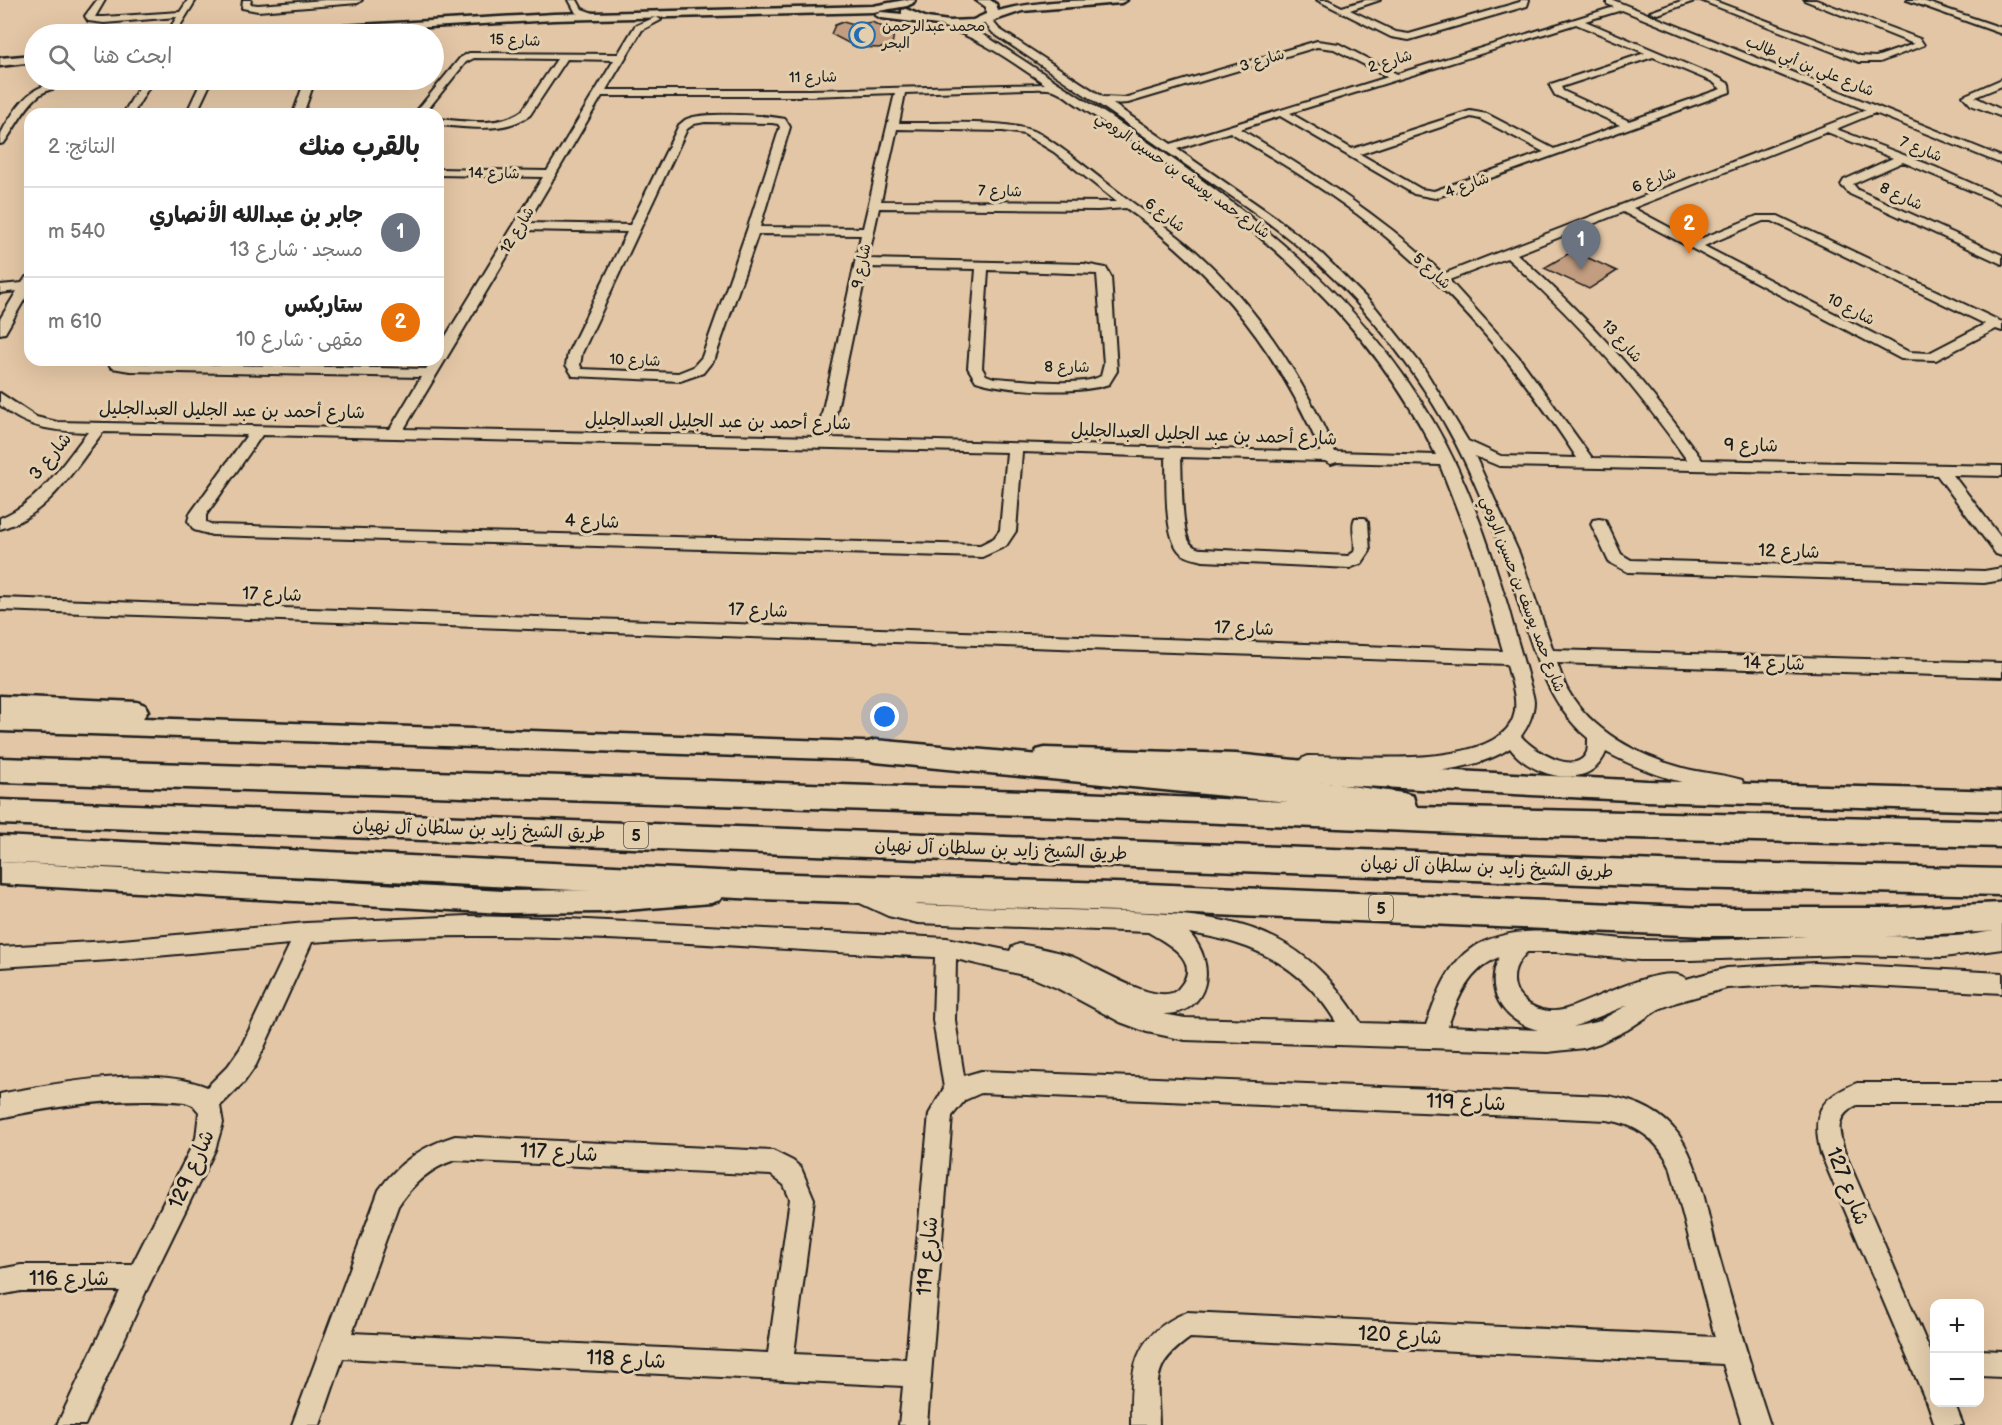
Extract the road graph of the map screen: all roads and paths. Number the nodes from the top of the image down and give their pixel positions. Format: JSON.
{"nodes":[{"id":1,"x":101,"y":0,"type":"edge"},
{"id":2,"x":192,"y":0,"type":"edge"},
{"id":3,"x":247,"y":0,"type":"edge"},
{"id":4,"x":358,"y":0,"type":"edge"},
{"id":5,"x":573,"y":0,"type":"edge"},
{"id":6,"x":982,"y":0,"type":"edge"},
{"id":7,"x":994,"y":0,"type":"edge"},
{"id":8,"x":1049,"y":0,"type":"edge"},
{"id":9,"x":1121,"y":0,"type":"edge"},
{"id":10,"x":1322,"y":0,"type":"edge"},
{"id":11,"x":1376,"y":0,"type":"edge"},
{"id":12,"x":1525,"y":0,"type":"edge"},
{"id":13,"x":1606,"y":0,"type":"edge"},
{"id":14,"x":1693,"y":0,"type":"edge"},
{"id":15,"x":1704,"y":0,"type":"edge"},
{"id":16,"x":1808,"y":0,"type":"edge"},
{"id":17,"x":1911,"y":0,"type":"edge"},
{"id":18,"x":910,"y":1,"type":"edge"},
{"id":19,"x":1624,"y":3,"type":"edge"},
{"id":20,"x":1341,"y":10,"type":"junction"},
{"id":21,"x":1655,"y":12,"type":"junction"},
{"id":22,"x":184,"y":14,"type":"junction"},
{"id":23,"x":594,"y":15,"type":"junction"},
{"id":24,"x":989,"y":18,"type":"junction"},
{"id":25,"x":918,"y":19,"type":"junction"},
{"id":26,"x":1576,"y":21,"type":"junction"},
{"id":27,"x":178,"y":24,"type":"edge"},
{"id":28,"x":633,"y":24,"type":"junction"},
{"id":29,"x":944,"y":24,"type":"junction"},
{"id":30,"x":444,"y":25,"type":"edge"},
{"id":31,"x":444,"y":26,"type":"edge"},
{"id":32,"x":2002,"y":31,"type":"edge"},
{"id":33,"x":1744,"y":47,"type":"junction"},
{"id":34,"x":1729,"y":50,"type":"junction"},
{"id":35,"x":1026,"y":52,"type":"junction"},
{"id":36,"x":1652,"y":54,"type":"junction"},
{"id":37,"x":24,"y":55,"type":"edge"},
{"id":38,"x":1763,"y":55,"type":"junction"},
{"id":39,"x":564,"y":56,"type":"junction"},
{"id":40,"x":1010,"y":56,"type":"junction"},
{"id":41,"x":621,"y":57,"type":"junction"},
{"id":42,"x":2,"y":58,"type":"edge"},
{"id":43,"x":24,"y":59,"type":"edge"},
{"id":44,"x":1751,"y":59,"type":"junction"},
{"id":45,"x":1040,"y":76,"type":"junction"},
{"id":46,"x":1396,"y":77,"type":"junction"},
{"id":47,"x":2002,"y":82,"type":"edge"},
{"id":48,"x":444,"y":83,"type":"edge"},
{"id":49,"x":1027,"y":86,"type":"junction"},
{"id":50,"x":1058,"y":88,"type":"junction"},
{"id":51,"x":41,"y":90,"type":"edge"},
{"id":52,"x":142,"y":90,"type":"edge"},
{"id":53,"x":202,"y":90,"type":"edge"},
{"id":54,"x":306,"y":90,"type":"edge"},
{"id":55,"x":439,"y":90,"type":"edge"},
{"id":56,"x":901,"y":90,"type":"junction"},
{"id":57,"x":600,"y":93,"type":"junction"},
{"id":58,"x":1119,"y":105,"type":"junction"},
{"id":59,"x":132,"y":108,"type":"edge"},
{"id":60,"x":193,"y":108,"type":"edge"},
{"id":61,"x":300,"y":108,"type":"edge"},
{"id":62,"x":424,"y":108,"type":"edge"},
{"id":63,"x":1876,"y":109,"type":"junction"},
{"id":64,"x":1280,"y":112,"type":"junction"},
{"id":65,"x":2002,"y":114,"type":"edge"},
{"id":66,"x":444,"y":122,"type":"edge"},
{"id":67,"x":1629,"y":125,"type":"junction"},
{"id":68,"x":892,"y":126,"type":"junction"},
{"id":69,"x":1231,"y":129,"type":"junction"},
{"id":70,"x":1828,"y":129,"type":"junction"},
{"id":71,"x":0,"y":141,"type":"edge"},
{"id":72,"x":1168,"y":148,"type":"junction"},
{"id":73,"x":2002,"y":151,"type":"edge"},
{"id":74,"x":1351,"y":153,"type":"junction"},
{"id":75,"x":1554,"y":153,"type":"junction"},
{"id":76,"x":1903,"y":158,"type":"junction"},
{"id":77,"x":2002,"y":161,"type":"edge"},
{"id":78,"x":444,"y":172,"type":"edge"},
{"id":79,"x":551,"y":174,"type":"junction"},
{"id":80,"x":2002,"y":201,"type":"edge"},
{"id":81,"x":874,"y":204,"type":"junction"},
{"id":82,"x":1126,"y":205,"type":"junction"},
{"id":83,"x":1623,"y":208,"type":"junction"},
{"id":84,"x":519,"y":226,"type":"junction"},
{"id":85,"x":636,"y":230,"type":"junction"},
{"id":86,"x":753,"y":230,"type":"junction"},
{"id":87,"x":867,"y":232,"type":"junction"},
{"id":88,"x":1695,"y":245,"type":"junction"},
{"id":89,"x":1508,"y":253,"type":"junction"},
{"id":90,"x":2002,"y":260,"type":"edge"},
{"id":91,"x":862,"y":263,"type":"junction"},
{"id":92,"x":982,"y":266,"type":"junction"},
{"id":93,"x":1331,"y":269,"type":"junction"},
{"id":94,"x":1310,"y":272,"type":"junction"},
{"id":95,"x":1442,"y":279,"type":"junction"},
{"id":96,"x":24,"y":284,"type":"edge"},
{"id":97,"x":1346,"y":284,"type":"junction"},
{"id":98,"x":1325,"y":287,"type":"junction"},
{"id":99,"x":0,"y":289,"type":"edge"},
{"id":100,"x":24,"y":290,"type":"edge"},
{"id":101,"x":1998,"y":326,"type":"edge"},
{"id":102,"x":0,"y":330,"type":"edge"},
{"id":103,"x":444,"y":351,"type":"edge"},
{"id":104,"x":124,"y":366,"type":"edge"},
{"id":105,"x":166,"y":366,"type":"edge"},
{"id":106,"x":280,"y":366,"type":"edge"},
{"id":107,"x":435,"y":366,"type":"edge"},
{"id":108,"x":431,"y":373,"type":"junction"},
{"id":109,"x":0,"y":397,"type":"edge"},
{"id":110,"x":99,"y":428,"type":"junction"},
{"id":111,"x":258,"y":430,"type":"junction"},
{"id":112,"x":396,"y":432,"type":"junction"},
{"id":113,"x":823,"y":442,"type":"junction"},
{"id":114,"x":1463,"y":444,"type":"junction"},
{"id":115,"x":1015,"y":447,"type":"junction"},
{"id":116,"x":1173,"y":452,"type":"junction"},
{"id":117,"x":1331,"y":459,"type":"junction"},
{"id":118,"x":1445,"y":460,"type":"junction"},
{"id":119,"x":1499,"y":461,"type":"junction"},
{"id":120,"x":1587,"y":462,"type":"junction"},
{"id":121,"x":1697,"y":464,"type":"junction"},
{"id":122,"x":1941,"y":469,"type":"junction"},
{"id":123,"x":2002,"y":471,"type":"edge"},
{"id":124,"x":1480,"y":479,"type":"junction"},
{"id":125,"x":1359,"y":522,"type":"dead end"},
{"id":126,"x":0,"y":524,"type":"edge"},
{"id":127,"x":1599,"y":524,"type":"dead end"},
{"id":128,"x":2002,"y":550,"type":"edge"},
{"id":129,"x":2002,"y":574,"type":"edge"},
{"id":130,"x":0,"y":604,"type":"edge"},
{"id":131,"x":1545,"y":656,"type":"junction"},
{"id":132,"x":1514,"y":658,"type":"junction"},
{"id":133,"x":2002,"y":670,"type":"edge"},
{"id":134,"x":0,"y":705,"type":"edge"},
{"id":135,"x":0,"y":722,"type":"edge"},
{"id":136,"x":431,"y":736,"type":"junction"},
{"id":137,"x":1511,"y":736,"type":"junction"},
{"id":138,"x":1597,"y":736,"type":"junction"},
{"id":139,"x":875,"y":751,"type":"junction"},
{"id":140,"x":1236,"y":764,"type":"junction"},
{"id":141,"x":0,"y":770,"type":"edge"},
{"id":142,"x":1799,"y":795,"type":"junction"},
{"id":143,"x":2002,"y":801,"type":"edge"},
{"id":144,"x":0,"y":812,"type":"edge"},
{"id":145,"x":1502,"y":823,"type":"junction"},
{"id":146,"x":2002,"y":834,"type":"edge"},
{"id":147,"x":0,"y":849,"type":"edge"},
{"id":148,"x":0,"y":873,"type":"edge"},
{"id":149,"x":2002,"y":882,"type":"edge"},
{"id":150,"x":759,"y":886,"type":"junction"},
{"id":151,"x":849,"y":888,"type":"junction"},
{"id":152,"x":2002,"y":917,"type":"edge"},
{"id":153,"x":1153,"y":925,"type":"junction"},
{"id":154,"x":306,"y":932,"type":"junction"},
{"id":155,"x":2002,"y":939,"type":"edge"},
{"id":156,"x":1523,"y":942,"type":"junction"},
{"id":157,"x":946,"y":948,"type":"junction"},
{"id":158,"x":976,"y":952,"type":"junction"},
{"id":159,"x":0,"y":957,"type":"edge"},
{"id":160,"x":2002,"y":983,"type":"edge"},
{"id":161,"x":1700,"y":984,"type":"junction"},
{"id":162,"x":1355,"y":1033,"type":"junction"},
{"id":163,"x":1432,"y":1036,"type":"junction"},
{"id":164,"x":956,"y":1091,"type":"junction"},
{"id":165,"x":2002,"y":1094,"type":"edge"},
{"id":166,"x":207,"y":1103,"type":"junction"},
{"id":167,"x":0,"y":1106,"type":"edge"},
{"id":168,"x":139,"y":1278,"type":"junction"},
{"id":169,"x":0,"y":1282,"type":"edge"},
{"id":170,"x":335,"y":1346,"type":"junction"},
{"id":171,"x":1732,"y":1351,"type":"junction"},
{"id":172,"x":1928,"y":1361,"type":"edge"},
{"id":173,"x":1984,"y":1363,"type":"edge"},
{"id":174,"x":2002,"y":1364,"type":"edge"},
{"id":175,"x":780,"y":1366,"type":"junction"},
{"id":176,"x":916,"y":1373,"type":"junction"},
{"id":177,"x":1942,"y":1407,"type":"edge"},
{"id":178,"x":71,"y":1425,"type":"edge"},
{"id":179,"x":306,"y":1425,"type":"edge"},
{"id":180,"x":913,"y":1425,"type":"edge"},
{"id":181,"x":1145,"y":1425,"type":"edge"},
{"id":182,"x":1756,"y":1425,"type":"edge"},
{"id":183,"x":1949,"y":1425,"type":"edge"}],
"edges":[{"from":1,"to":22,"type":"street"},
{"from":2,"to":22,"type":"street"},
{"from":3,"to":4,"type":"street"},
{"from":5,"to":23,"type":"street"},
{"from":6,"to":24,"type":"main road"},
{"from":7,"to":8,"type":"main road"},
{"from":9,"to":24,"type":"main road"},
{"from":10,"to":20,"type":"street"},
{"from":11,"to":20,"type":"street"},
{"from":12,"to":20,"type":"street"},
{"from":13,"to":19,"type":"street","name":"شارع علي بن أبي طالب"},
{"from":14,"to":21,"type":"street"},
{"from":15,"to":16,"type":"street"},
{"from":17,"to":32,"type":"street"},
{"from":18,"to":23,"type":"main road"},
{"from":18,"to":25,"type":"main road"},
{"from":19,"to":21,"type":"street","name":"شارع علي بن أبي طالب"},
{"from":19,"to":26,"type":"street","name":"شارع 2"},
{"from":19,"to":34,"type":"street","name":"شارع علي بن أبي طالب"},
{"from":21,"to":33,"type":"street","name":"شارع علي بن أبي طالب"},
{"from":22,"to":27,"type":"street"},
{"from":23,"to":30,"type":"main road"},
{"from":24,"to":29,"type":"main road"},
{"from":24,"to":35,"type":"street","name":"شارع حمد يوسف بن حسين الرومي"},
{"from":25,"to":28,"type":"main road"},
{"from":25,"to":29,"type":"main road"},
{"from":26,"to":36,"type":"street","name":"شارع 4"},
{"from":26,"to":46,"type":"street","name":"شارع 2"},
{"from":28,"to":31,"type":"main road"},
{"from":28,"to":41,"type":"street","name":"شارع 12"},
{"from":29,"to":40,"type":"street","name":"شارع حمد يوسف بن حسين الرومي"},
{"from":33,"to":34,"type":"street"},
{"from":33,"to":38,"type":"street","name":"شارع علي بن أبي طالب"},
{"from":34,"to":44,"type":"street","name":"شارع علي بن أبي طالب"},
{"from":35,"to":40,"type":"street"},
{"from":35,"to":58,"type":"street","name":"شارع حمد يوسف بن حسين الرومي"},
{"from":36,"to":67,"type":"street"},
{"from":36,"to":67,"type":"street","name":"شارع 4"},
{"from":37,"to":42,"type":"main road"},
{"from":38,"to":44,"type":"street"},
{"from":38,"to":73,"type":"street","name":"شارع علي بن أبي طالب"},
{"from":39,"to":41,"type":"street","name":"شارع 15"},
{"from":39,"to":48,"type":"street","name":"شارع 15"},
{"from":39,"to":66,"type":"street","name":"شارع 15"},
{"from":40,"to":45,"type":"street","name":"شارع حمد يوسف بن حسين الرومي"},
{"from":41,"to":57,"type":"street","name":"شارع 12"},
{"from":42,"to":43,"type":"main road"},
{"from":44,"to":63,"type":"street","name":"شارع علي بن أبي طالب"},
{"from":45,"to":49,"type":"street"},
{"from":45,"to":50,"type":"street","name":"شارع حمد يوسف بن حسين الرومي"},
{"from":46,"to":58,"type":"street","name":"شارع 3"},
{"from":46,"to":64,"type":"street","name":"شارع 2"},
{"from":47,"to":65,"type":"street"},
{"from":49,"to":50,"type":"street","name":"شارع 11"},
{"from":49,"to":56,"type":"street","name":"شارع 11"},
{"from":50,"to":94,"type":"street","name":"شارع حمد يوسف بن حسين الرومي"},
{"from":51,"to":71,"type":"street"},
{"from":52,"to":59,"type":"street"},
{"from":53,"to":60,"type":"street"},
{"from":54,"to":61,"type":"street"},
{"from":55,"to":62,"type":"street","name":"شارع 15"},
{"from":56,"to":57,"type":"street","name":"شارع 11"},
{"from":56,"to":68,"type":"street","name":"شارع 9"},
{"from":57,"to":79,"type":"street","name":"شارع 12"},
{"from":58,"to":72,"type":"street","name":"شارع حمد يوسف بن حسين الرومي"},
{"from":63,"to":70,"type":"street","name":"شارع 6"},
{"from":63,"to":77,"type":"street","name":"شارع علي بن أبي طالب"},
{"from":64,"to":69,"type":"street","name":"شارع 2"},
{"from":64,"to":74,"type":"street","name":"شارع 4"},
{"from":67,"to":75,"type":"street","name":"شارع 4"},
{"from":68,"to":81,"type":"street","name":"شارع 9"},
{"from":68,"to":82,"type":"street","name":"شارع 6"},
{"from":69,"to":72,"type":"street","name":"شارع 2"},
{"from":69,"to":95,"type":"street","name":"شارع 5"},
{"from":70,"to":76,"type":"street","name":"شارع 7"},
{"from":70,"to":83,"type":"street","name":"شارع 6"},
{"from":72,"to":93,"type":"street","name":"شارع حمد يوسف بن حسين الرومي"},
{"from":74,"to":75,"type":"street"},
{"from":74,"to":75,"type":"street","name":"شارع 4"},
{"from":76,"to":80,"type":"street","name":"شارع 7"},
{"from":76,"to":90,"type":"street","name":"شارع 8"},
{"from":78,"to":79,"type":"street","name":"شارع 14"},
{"from":79,"to":84,"type":"street","name":"شارع 12"},
{"from":81,"to":82,"type":"street","name":"شارع 7"},
{"from":81,"to":87,"type":"street","name":"شارع 9"},
{"from":82,"to":117,"type":"street","name":"شارع 6"},
{"from":83,"to":88,"type":"street","name":"شارع 10"},
{"from":83,"to":89,"type":"street","name":"شارع 6"},
{"from":84,"to":85,"type":"street"},
{"from":84,"to":103,"type":"street","name":"شارع 12"},
{"from":85,"to":86,"type":"street","name":"شارع 10"},
{"from":85,"to":86,"type":"street","name":"شارع 10"},
{"from":86,"to":87,"type":"street"},
{"from":87,"to":91,"type":"street","name":"شارع 9"},
{"from":88,"to":101,"type":"street","name":"شارع 10"},
{"from":88,"to":101,"type":"street","name":"شارع 10"},
{"from":89,"to":95,"type":"street","name":"شارع 6"},
{"from":89,"to":121,"type":"street","name":"شارع 13"},
{"from":91,"to":92,"type":"street","name":"شارع 8"},
{"from":91,"to":113,"type":"street","name":"شارع 9"},
{"from":92,"to":92,"type":"street","name":"شارع 8"},
{"from":93,"to":94,"type":"street"},
{"from":93,"to":97,"type":"street","name":"شارع حمد يوسف بن حسين الرومي"},
{"from":94,"to":98,"type":"street","name":"شارع حمد يوسف بن حسين الرومي"},
{"from":95,"to":120,"type":"street","name":"شارع 5"},
{"from":96,"to":99,"type":"street"},
{"from":97,"to":98,"type":"street"},
{"from":97,"to":114,"type":"street","name":"شارع حمد يوسف بن حسين الرومي"},
{"from":98,"to":118,"type":"street","name":"شارع حمد يوسف بن حسين الرومي"},
{"from":100,"to":102,"type":"street"},
{"from":104,"to":105,"type":"street"},
{"from":106,"to":108,"type":"street"},
{"from":107,"to":108,"type":"street","name":"شارع 12"},
{"from":108,"to":112,"type":"street","name":"شارع 12"},
{"from":109,"to":110,"type":"street","name":"شارع أحمد بن عبد الجليل العبدالجليل"},
{"from":110,"to":111,"type":"street","name":"شارع أحمد بن عبد الجليل العبدالجليل"},
{"from":110,"to":126,"type":"street","name":"شارع 3"},
{"from":111,"to":112,"type":"street","name":"شارع أحمد بن عبد الجليل العبدالجليل"},
{"from":111,"to":115,"type":"street","name":"شارع 4"},
{"from":112,"to":113,"type":"street","name":"شارع أحمد بن عبد الجليل العبدالجليل"},
{"from":113,"to":115,"type":"street","name":"شارع أحمد بن عبد الجليل العبدالجليل"},
{"from":114,"to":119,"type":"street"},
{"from":114,"to":124,"type":"street","name":"شارع حمد يوسف بن حسين الرومي"},
{"from":115,"to":116,"type":"street","name":"شارع أحمد بن عبد الجليل العبدالجليل"},
{"from":116,"to":117,"type":"street","name":"شارع أحمد بن عبد الجليل العبدالجليل"},
{"from":116,"to":125,"type":"street"},
{"from":117,"to":118,"type":"street","name":"شارع أحمد بن عبد الجليل العبدالجليل"},
{"from":118,"to":132,"type":"street","name":"شارع حمد يوسف بن حسين الرومي"},
{"from":119,"to":120,"type":"street","name":"شارع 9"},
{"from":119,"to":124,"type":"street"},
{"from":120,"to":121,"type":"street","name":"شارع 9"},
{"from":121,"to":122,"type":"street","name":"شارع 9"},
{"from":122,"to":123,"type":"street","name":"شارع 9"},
{"from":122,"to":128,"type":"street"},
{"from":124,"to":131,"type":"street","name":"شارع حمد يوسف بن حسين الرومي"},
{"from":127,"to":129,"type":"street","name":"شارع 12"},
{"from":130,"to":132,"type":"street","name":"شارع 17"},
{"from":131,"to":133,"type":"street","name":"شارع 14"},
{"from":131,"to":138,"type":"street","name":"شارع حمد يوسف بن حسين الرومي"},
{"from":132,"to":137,"type":"street","name":"شارع حمد يوسف بن حسين الرومي"},
{"from":134,"to":136,"type":"main road"},
{"from":135,"to":136,"type":"main road"},
{"from":136,"to":139,"type":"main road"},
{"from":137,"to":138,"type":"street"},
{"from":137,"to":140,"type":"street"},
{"from":138,"to":142,"type":"street","name":"شارع حمد يوسف بن حسين الرومي"},
{"from":139,"to":140,"type":"main road"},
{"from":139,"to":145,"type":"highway"},
{"from":140,"to":142,"type":"main road"},
{"from":141,"to":145,"type":"highway"},
{"from":142,"to":143,"type":"main road"},
{"from":144,"to":149,"type":"highway","name":"طريق الشيخ زايد بن سلطان آل نهيان","number":"5"},
{"from":145,"to":146,"type":"highway"},
{"from":147,"to":150,"type":"highway"},
{"from":148,"to":150,"type":"main road"},
{"from":150,"to":151,"type":"highway","number":"5"},
{"from":151,"to":152,"type":"highway","number":"5"},
{"from":151,"to":153,"type":"street"},
{"from":153,"to":158,"type":"street"},
{"from":153,"to":162,"type":"street"},
{"from":154,"to":157,"type":"street"},
{"from":154,"to":159,"type":"street"},
{"from":154,"to":166,"type":"street"},
{"from":155,"to":156,"type":"street"},
{"from":156,"to":161,"type":"street"},
{"from":156,"to":163,"type":"street"},
{"from":157,"to":158,"type":"street"},
{"from":157,"to":164,"type":"street"},
{"from":158,"to":162,"type":"street"},
{"from":160,"to":161,"type":"street"},
{"from":161,"to":163,"type":"street"},
{"from":162,"to":163,"type":"street"},
{"from":164,"to":171,"type":"street","name":"شارع 119"},
{"from":164,"to":176,"type":"street","name":"شارع 119"},
{"from":165,"to":172,"type":"street","name":"شارع 127"},
{"from":166,"to":167,"type":"street","name":"شارع 129"},
{"from":166,"to":168,"type":"street","name":"شارع 129"},
{"from":168,"to":169,"type":"street","name":"شارع 116"},
{"from":168,"to":178,"type":"street","name":"شارع 129"},
{"from":170,"to":175,"type":"street","name":"شارع 118"},
{"from":170,"to":175,"type":"street","name":"شارع 117"},
{"from":170,"to":179,"type":"street","name":"شارع 117"},
{"from":171,"to":181,"type":"street","name":"شارع 120"},
{"from":171,"to":182,"type":"street","name":"شارع 119"},
{"from":173,"to":174,"type":"street"},
{"from":175,"to":176,"type":"street","name":"شارع 118"},
{"from":176,"to":180,"type":"street","name":"شارع 119"},
{"from":177,"to":183,"type":"street"}]}
